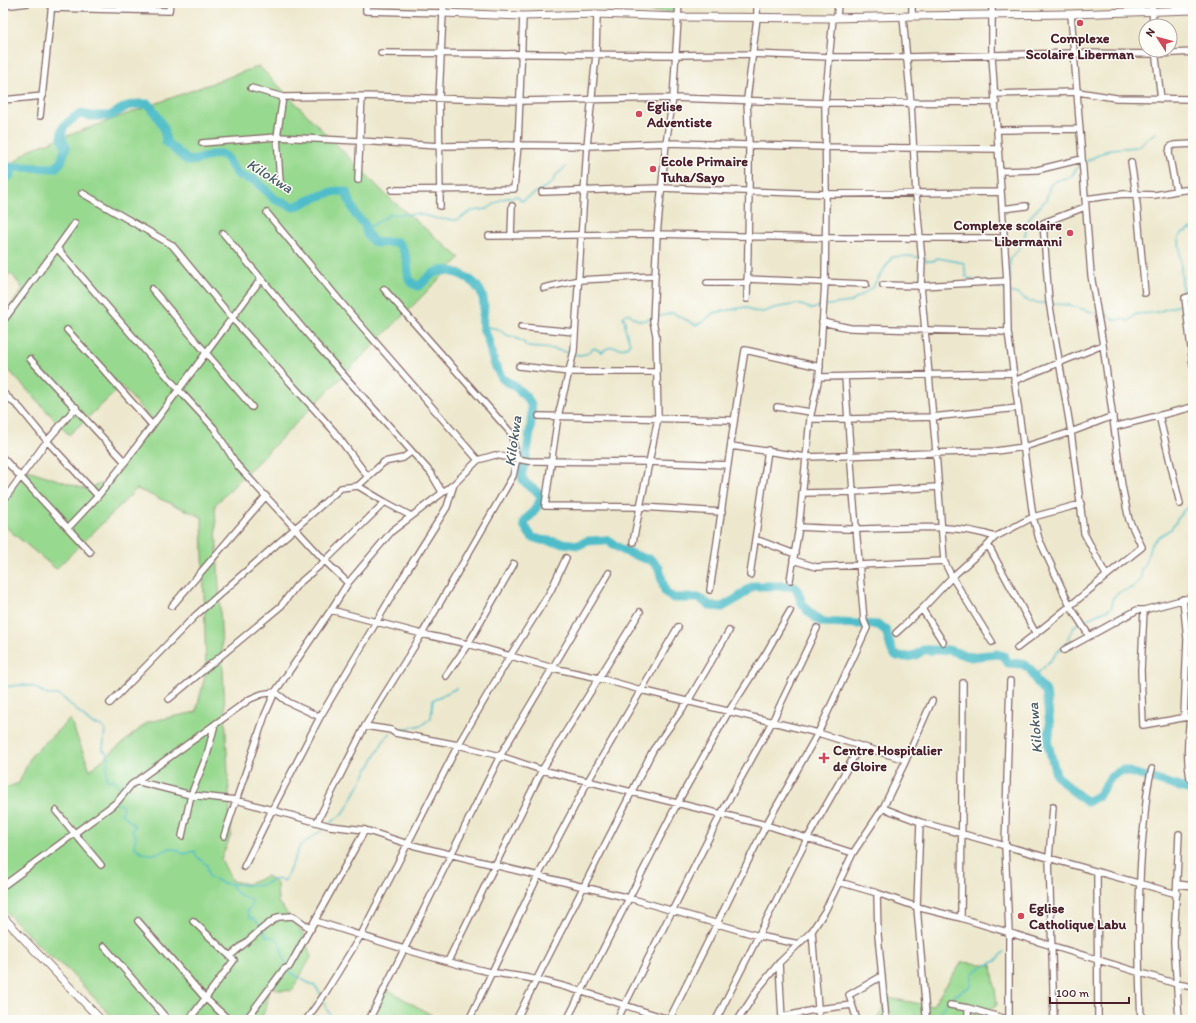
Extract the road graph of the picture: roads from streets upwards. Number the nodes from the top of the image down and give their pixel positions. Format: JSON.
{"nodes":[{"id":1,"x":28,"y":3,"type":"edge"},
{"id":2,"x":170,"y":3,"type":"edge"},
{"id":3,"x":366,"y":3,"type":"edge"},
{"id":4,"x":443,"y":3,"type":"edge"},
{"id":5,"x":679,"y":3,"type":"edge"},
{"id":6,"x":757,"y":3,"type":"edge"},
{"id":7,"x":838,"y":3,"type":"edge"},
{"id":8,"x":912,"y":3,"type":"edge"},
{"id":9,"x":992,"y":3,"type":"edge"},
{"id":10,"x":1152,"y":3,"type":"edge"},
{"id":11,"x":52,"y":5,"type":"edge"},
{"id":12,"x":3,"y":6,"type":"edge"},
{"id":13,"x":1193,"y":10,"type":"edge"},
{"id":14,"x":1152,"y":12,"type":"junction"},
{"id":15,"x":443,"y":13,"type":"junction"},
{"id":16,"x":597,"y":14,"type":"junction"},
{"id":17,"x":1071,"y":14,"type":"junction"},
{"id":18,"x":523,"y":16,"type":"junction"},
{"id":19,"x":903,"y":16,"type":"junction"},
{"id":20,"x":912,"y":16,"type":"junction"},
{"id":21,"x":991,"y":16,"type":"junction"},
{"id":22,"x":679,"y":17,"type":"junction"},
{"id":23,"x":757,"y":18,"type":"junction"},
{"id":24,"x":835,"y":18,"type":"junction"},
{"id":25,"x":1152,"y":18,"type":"edge"},
{"id":26,"x":1138,"y":52,"type":"edge"},
{"id":27,"x":1178,"y":52,"type":"edge"},
{"id":28,"x":1193,"y":52,"type":"edge"},
{"id":29,"x":381,"y":53,"type":"dead end"},
{"id":30,"x":1075,"y":53,"type":"junction"},
{"id":31,"x":442,"y":54,"type":"junction"},
{"id":32,"x":521,"y":54,"type":"junction"},
{"id":33,"x":753,"y":54,"type":"junction"},
{"id":34,"x":596,"y":55,"type":"junction"},
{"id":35,"x":676,"y":55,"type":"junction"},
{"id":36,"x":992,"y":56,"type":"junction"},
{"id":37,"x":830,"y":57,"type":"junction"},
{"id":38,"x":907,"y":57,"type":"junction"},
{"id":39,"x":1157,"y":58,"type":"edge"},
{"id":40,"x":251,"y":88,"type":"dead end"},
{"id":41,"x":1078,"y":92,"type":"junction"},
{"id":42,"x":995,"y":94,"type":"junction"},
{"id":43,"x":42,"y":96,"type":"junction"},
{"id":44,"x":362,"y":96,"type":"junction"},
{"id":45,"x":283,"y":97,"type":"junction"},
{"id":46,"x":439,"y":98,"type":"junction"},
{"id":47,"x":673,"y":98,"type":"junction"},
{"id":48,"x":747,"y":99,"type":"junction"},
{"id":49,"x":1161,"y":99,"type":"junction"},
{"id":50,"x":1193,"y":99,"type":"edge"},
{"id":51,"x":3,"y":100,"type":"edge"},
{"id":52,"x":592,"y":100,"type":"junction"},
{"id":53,"x":520,"y":101,"type":"junction"},
{"id":54,"x":996,"y":102,"type":"junction"},
{"id":55,"x":825,"y":103,"type":"junction"},
{"id":56,"x":911,"y":103,"type":"junction"},
{"id":57,"x":40,"y":116,"type":"dead end"},
{"id":58,"x":1080,"y":129,"type":"junction"},
{"id":59,"x":997,"y":130,"type":"junction"},
{"id":60,"x":277,"y":138,"type":"junction"},
{"id":61,"x":359,"y":141,"type":"junction"},
{"id":62,"x":202,"y":143,"type":"dead end"},
{"id":63,"x":666,"y":143,"type":"junction"},
{"id":64,"x":1193,"y":144,"type":"edge"},
{"id":65,"x":518,"y":145,"type":"junction"},
{"id":66,"x":749,"y":145,"type":"junction"},
{"id":67,"x":439,"y":146,"type":"junction"},
{"id":68,"x":587,"y":146,"type":"junction"},
{"id":69,"x":825,"y":147,"type":"junction"},
{"id":70,"x":914,"y":147,"type":"junction"},
{"id":71,"x":999,"y":149,"type":"junction"},
{"id":72,"x":1082,"y":159,"type":"junction"},
{"id":73,"x":1131,"y":162,"type":"dead end"},
{"id":74,"x":1000,"y":171,"type":"junction"},
{"id":75,"x":358,"y":180,"type":"dead end"},
{"id":76,"x":280,"y":182,"type":"dead end"},
{"id":77,"x":661,"y":188,"type":"junction"},
{"id":78,"x":439,"y":189,"type":"junction"},
{"id":79,"x":1193,"y":189,"type":"edge"},
{"id":80,"x":392,"y":190,"type":"dead end"},
{"id":81,"x":749,"y":190,"type":"junction"},
{"id":82,"x":542,"y":192,"type":"dead end"},
{"id":83,"x":584,"y":192,"type":"junction"},
{"id":84,"x":1001,"y":192,"type":"junction"},
{"id":85,"x":1176,"y":192,"type":"junction"},
{"id":86,"x":82,"y":193,"type":"dead end"},
{"id":87,"x":826,"y":194,"type":"junction"},
{"id":88,"x":916,"y":194,"type":"junction"},
{"id":89,"x":1136,"y":194,"type":"junction"},
{"id":90,"x":1085,"y":199,"type":"junction"},
{"id":91,"x":440,"y":206,"type":"dead end"},
{"id":92,"x":512,"y":206,"type":"dead end"},
{"id":93,"x":1026,"y":206,"type":"dead end"},
{"id":94,"x":1085,"y":207,"type":"junction"},
{"id":95,"x":1002,"y":209,"type":"junction"},
{"id":96,"x":267,"y":213,"type":"dead end"},
{"id":97,"x":74,"y":223,"type":"dead end"},
{"id":98,"x":223,"y":233,"type":"dead end"},
{"id":99,"x":657,"y":234,"type":"junction"},
{"id":100,"x":582,"y":235,"type":"junction"},
{"id":101,"x":489,"y":236,"type":"dead end"},
{"id":102,"x":511,"y":236,"type":"junction"},
{"id":103,"x":748,"y":236,"type":"junction"},
{"id":104,"x":826,"y":238,"type":"junction"},
{"id":105,"x":920,"y":238,"type":"junction"},
{"id":106,"x":1004,"y":238,"type":"junction"},
{"id":107,"x":57,"y":248,"type":"junction"},
{"id":108,"x":655,"y":276,"type":"junction"},
{"id":109,"x":261,"y":279,"type":"junction"},
{"id":110,"x":579,"y":280,"type":"junction"},
{"id":111,"x":747,"y":281,"type":"junction"},
{"id":112,"x":1007,"y":281,"type":"junction"},
{"id":113,"x":825,"y":282,"type":"junction"},
{"id":114,"x":706,"y":283,"type":"dead end"},
{"id":115,"x":866,"y":284,"type":"dead end"},
{"id":116,"x":883,"y":285,"type":"dead end"},
{"id":117,"x":921,"y":286,"type":"junction"},
{"id":118,"x":544,"y":288,"type":"dead end"},
{"id":119,"x":152,"y":289,"type":"dead end"},
{"id":120,"x":384,"y":289,"type":"dead end"},
{"id":121,"x":1145,"y":293,"type":"dead end"},
{"id":122,"x":1193,"y":296,"type":"edge"},
{"id":123,"x":747,"y":299,"type":"dead end"},
{"id":124,"x":232,"y":318,"type":"junction"},
{"id":125,"x":3,"y":321,"type":"edge"},
{"id":126,"x":822,"y":322,"type":"junction"},
{"id":127,"x":521,"y":327,"type":"dead end"},
{"id":128,"x":926,"y":329,"type":"junction"},
{"id":129,"x":67,"y":330,"type":"dead end"},
{"id":130,"x":575,"y":332,"type":"junction"},
{"id":131,"x":1008,"y":332,"type":"junction"},
{"id":132,"x":1103,"y":345,"type":"junction"},
{"id":133,"x":207,"y":352,"type":"junction"},
{"id":134,"x":30,"y":358,"type":"dead end"},
{"id":135,"x":1059,"y":363,"type":"junction"},
{"id":136,"x":1193,"y":365,"type":"edge"},
{"id":137,"x":519,"y":366,"type":"dead end"},
{"id":138,"x":820,"y":367,"type":"junction"},
{"id":139,"x":569,"y":372,"type":"junction"},
{"id":140,"x":656,"y":372,"type":"junction"},
{"id":141,"x":1013,"y":373,"type":"junction"},
{"id":142,"x":929,"y":375,"type":"junction"},
{"id":143,"x":819,"y":377,"type":"junction"},
{"id":144,"x":845,"y":377,"type":"junction"},
{"id":145,"x":1014,"y":381,"type":"junction"},
{"id":146,"x":179,"y":390,"type":"junction"},
{"id":147,"x":3,"y":393,"type":"edge"},
{"id":148,"x":252,"y":406,"type":"dead end"},
{"id":149,"x":1193,"y":406,"type":"edge"},
{"id":150,"x":76,"y":407,"type":"junction"},
{"id":151,"x":777,"y":407,"type":"dead end"},
{"id":152,"x":1018,"y":408,"type":"junction"},
{"id":153,"x":811,"y":412,"type":"junction"},
{"id":154,"x":1158,"y":415,"type":"junction"},
{"id":155,"x":539,"y":416,"type":"dead end"},
{"id":156,"x":558,"y":416,"type":"junction"},
{"id":157,"x":1113,"y":416,"type":"junction"},
{"id":158,"x":932,"y":417,"type":"junction"},
{"id":159,"x":658,"y":418,"type":"junction"},
{"id":160,"x":810,"y":419,"type":"junction"},
{"id":161,"x":848,"y":419,"type":"junction"},
{"id":162,"x":733,"y":420,"type":"junction"},
{"id":163,"x":152,"y":425,"type":"junction"},
{"id":164,"x":1114,"y":427,"type":"junction"},
{"id":165,"x":1071,"y":432,"type":"junction"},
{"id":166,"x":48,"y":441,"type":"junction"},
{"id":167,"x":731,"y":446,"type":"junction"},
{"id":168,"x":1024,"y":447,"type":"junction"},
{"id":169,"x":768,"y":450,"type":"junction"},
{"id":170,"x":412,"y":452,"type":"junction"},
{"id":171,"x":936,"y":452,"type":"junction"},
{"id":172,"x":850,"y":456,"type":"junction"},
{"id":173,"x":806,"y":457,"type":"junction"},
{"id":174,"x":3,"y":458,"type":"edge"},
{"id":175,"x":478,"y":460,"type":"junction"},
{"id":176,"x":522,"y":460,"type":"junction"},
{"id":177,"x":551,"y":461,"type":"junction"},
{"id":178,"x":125,"y":462,"type":"junction"},
{"id":179,"x":649,"y":462,"type":"junction"},
{"id":180,"x":728,"y":465,"type":"junction"},
{"id":181,"x":368,"y":476,"type":"junction"},
{"id":182,"x":20,"y":478,"type":"junction"},
{"id":183,"x":454,"y":484,"type":"junction"},
{"id":184,"x":358,"y":486,"type":"junction"},
{"id":185,"x":938,"y":487,"type":"junction"},
{"id":186,"x":442,"y":492,"type":"junction"},
{"id":187,"x":802,"y":492,"type":"junction"},
{"id":188,"x":853,"y":492,"type":"junction"},
{"id":189,"x":98,"y":496,"type":"junction"},
{"id":190,"x":266,"y":496,"type":"junction"},
{"id":191,"x":3,"y":501,"type":"edge"},
{"id":192,"x":385,"y":502,"type":"junction"},
{"id":193,"x":1081,"y":504,"type":"junction"},
{"id":194,"x":1180,"y":504,"type":"dead end"},
{"id":195,"x":641,"y":507,"type":"junction"},
{"id":196,"x":722,"y":512,"type":"junction"},
{"id":197,"x":411,"y":516,"type":"junction"},
{"id":198,"x":1033,"y":517,"type":"junction"},
{"id":199,"x":799,"y":527,"type":"junction"},
{"id":200,"x":941,"y":527,"type":"junction"},
{"id":201,"x":68,"y":528,"type":"junction"},
{"id":202,"x":294,"y":528,"type":"junction"},
{"id":203,"x":857,"y":529,"type":"junction"},
{"id":204,"x":995,"y":537,"type":"junction"},
{"id":205,"x":755,"y":539,"type":"junction"},
{"id":206,"x":633,"y":542,"type":"dead end"},
{"id":207,"x":988,"y":545,"type":"junction"},
{"id":208,"x":90,"y":552,"type":"dead end"},
{"id":209,"x":794,"y":557,"type":"junction"},
{"id":210,"x":566,"y":558,"type":"dead end"},
{"id":211,"x":325,"y":561,"type":"junction"},
{"id":212,"x":944,"y":561,"type":"junction"},
{"id":213,"x":514,"y":564,"type":"dead end"},
{"id":214,"x":860,"y":564,"type":"junction"},
{"id":215,"x":609,"y":573,"type":"dead end"},
{"id":216,"x":750,"y":575,"type":"dead end"},
{"id":217,"x":1106,"y":575,"type":"junction"},
{"id":218,"x":952,"y":577,"type":"junction"},
{"id":219,"x":790,"y":580,"type":"dead end"},
{"id":220,"x":348,"y":584,"type":"junction"},
{"id":221,"x":710,"y":590,"type":"dead end"},
{"id":222,"x":1193,"y":597,"type":"edge"},
{"id":223,"x":1183,"y":599,"type":"junction"},
{"id":224,"x":172,"y":606,"type":"dead end"},
{"id":225,"x":1070,"y":606,"type":"junction"},
{"id":226,"x":922,"y":609,"type":"junction"},
{"id":227,"x":332,"y":610,"type":"junction"},
{"id":228,"x":1144,"y":610,"type":"junction"},
{"id":229,"x":790,"y":611,"type":"dead end"},
{"id":230,"x":640,"y":612,"type":"dead end"},
{"id":231,"x":376,"y":621,"type":"junction"},
{"id":232,"x":678,"y":627,"type":"dead end"},
{"id":233,"x":817,"y":628,"type":"dead end"},
{"id":234,"x":730,"y":631,"type":"dead end"},
{"id":235,"x":896,"y":633,"type":"dead end"},
{"id":236,"x":422,"y":634,"type":"junction"},
{"id":237,"x":1036,"y":634,"type":"junction"},
{"id":238,"x":1093,"y":634,"type":"junction"},
{"id":239,"x":943,"y":642,"type":"dead end"},
{"id":240,"x":992,"y":642,"type":"dead end"},
{"id":241,"x":468,"y":644,"type":"junction"},
{"id":242,"x":1017,"y":648,"type":"dead end"},
{"id":243,"x":1064,"y":650,"type":"dead end"},
{"id":244,"x":510,"y":656,"type":"junction"},
{"id":245,"x":553,"y":668,"type":"junction"},
{"id":246,"x":446,"y":676,"type":"dead end"},
{"id":247,"x":599,"y":678,"type":"junction"},
{"id":248,"x":1010,"y":681,"type":"dead end"},
{"id":249,"x":963,"y":683,"type":"dead end"},
{"id":250,"x":641,"y":690,"type":"junction"},
{"id":251,"x":275,"y":692,"type":"junction"},
{"id":252,"x":170,"y":699,"type":"dead end"},
{"id":253,"x":688,"y":701,"type":"junction"},
{"id":254,"x":932,"y":701,"type":"dead end"},
{"id":255,"x":110,"y":703,"type":"dead end"},
{"id":256,"x":729,"y":711,"type":"junction"},
{"id":257,"x":1189,"y":716,"type":"edge"},
{"id":258,"x":320,"y":717,"type":"junction"},
{"id":259,"x":772,"y":722,"type":"junction"},
{"id":260,"x":215,"y":724,"type":"junction"},
{"id":261,"x":365,"y":726,"type":"junction"},
{"id":262,"x":818,"y":733,"type":"junction"},
{"id":263,"x":458,"y":745,"type":"junction"},
{"id":264,"x":860,"y":746,"type":"junction"},
{"id":265,"x":500,"y":756,"type":"junction"},
{"id":266,"x":906,"y":760,"type":"junction"},
{"id":267,"x":542,"y":770,"type":"junction"},
{"id":268,"x":1152,"y":771,"type":"dead end"},
{"id":269,"x":1193,"y":780,"type":"edge"},
{"id":270,"x":588,"y":781,"type":"junction"},
{"id":271,"x":136,"y":782,"type":"junction"},
{"id":272,"x":631,"y":791,"type":"junction"},
{"id":273,"x":191,"y":795,"type":"junction"},
{"id":274,"x":236,"y":800,"type":"junction"},
{"id":275,"x":678,"y":802,"type":"junction"},
{"id":276,"x":1053,"y":807,"type":"dead end"},
{"id":277,"x":883,"y":808,"type":"junction"},
{"id":278,"x":272,"y":810,"type":"junction"},
{"id":279,"x":56,"y":811,"type":"dead end"},
{"id":280,"x":721,"y":814,"type":"junction"},
{"id":281,"x":318,"y":822,"type":"junction"},
{"id":282,"x":920,"y":822,"type":"junction"},
{"id":283,"x":766,"y":825,"type":"junction"},
{"id":284,"x":365,"y":830,"type":"junction"},
{"id":285,"x":75,"y":833,"type":"junction"},
{"id":286,"x":961,"y":834,"type":"junction"},
{"id":287,"x":1179,"y":834,"type":"dead end"},
{"id":288,"x":182,"y":836,"type":"dead end"},
{"id":289,"x":224,"y":836,"type":"dead end"},
{"id":290,"x":807,"y":839,"type":"junction"},
{"id":291,"x":408,"y":844,"type":"junction"},
{"id":292,"x":1004,"y":846,"type":"junction"},
{"id":293,"x":853,"y":853,"type":"junction"},
{"id":294,"x":451,"y":854,"type":"junction"},
{"id":295,"x":1049,"y":858,"type":"junction"},
{"id":296,"x":101,"y":864,"type":"dead end"},
{"id":297,"x":495,"y":865,"type":"junction"},
{"id":298,"x":244,"y":867,"type":"dead end"},
{"id":299,"x":1097,"y":872,"type":"junction"},
{"id":300,"x":538,"y":876,"type":"junction"},
{"id":301,"x":839,"y":882,"type":"junction"},
{"id":302,"x":1139,"y":883,"type":"junction"},
{"id":303,"x":1177,"y":884,"type":"junction"},
{"id":304,"x":3,"y":886,"type":"edge"},
{"id":305,"x":1193,"y":886,"type":"edge"},
{"id":306,"x":583,"y":887,"type":"junction"},
{"id":307,"x":877,"y":893,"type":"junction"},
{"id":308,"x":1177,"y":894,"type":"junction"},
{"id":309,"x":628,"y":898,"type":"junction"},
{"id":310,"x":917,"y":907,"type":"junction"},
{"id":311,"x":671,"y":911,"type":"junction"},
{"id":312,"x":3,"y":916,"type":"edge"},
{"id":313,"x":961,"y":918,"type":"junction"},
{"id":314,"x":138,"y":921,"type":"dead end"},
{"id":315,"x":193,"y":921,"type":"dead end"},
{"id":316,"x":315,"y":921,"type":"junction"},
{"id":317,"x":716,"y":924,"type":"junction"},
{"id":318,"x":311,"y":929,"type":"junction"},
{"id":319,"x":812,"y":931,"type":"junction"},
{"id":320,"x":1009,"y":933,"type":"junction"},
{"id":321,"x":361,"y":935,"type":"junction"},
{"id":322,"x":759,"y":936,"type":"junction"},
{"id":323,"x":799,"y":944,"type":"junction"},
{"id":324,"x":104,"y":946,"type":"dead end"},
{"id":325,"x":1052,"y":946,"type":"junction"},
{"id":326,"x":404,"y":949,"type":"junction"},
{"id":327,"x":230,"y":956,"type":"junction"},
{"id":328,"x":1097,"y":960,"type":"junction"},
{"id":329,"x":448,"y":961,"type":"junction"},
{"id":330,"x":779,"y":963,"type":"junction"},
{"id":331,"x":1139,"y":971,"type":"junction"},
{"id":332,"x":491,"y":972,"type":"junction"},
{"id":333,"x":882,"y":976,"type":"junction"},
{"id":334,"x":537,"y":979,"type":"junction"},
{"id":335,"x":1177,"y":984,"type":"junction"},
{"id":336,"x":1193,"y":987,"type":"edge"},
{"id":337,"x":581,"y":991,"type":"junction"},
{"id":338,"x":205,"y":998,"type":"junction"},
{"id":339,"x":852,"y":1005,"type":"junction"},
{"id":340,"x":950,"y":1005,"type":"dead end"},
{"id":341,"x":624,"y":1006,"type":"junction"},
{"id":342,"x":968,"y":1008,"type":"junction"},
{"id":343,"x":818,"y":1009,"type":"junction"},
{"id":344,"x":926,"y":1014,"type":"dead end"},
{"id":345,"x":739,"y":1019,"type":"edge"},
{"id":346,"x":782,"y":1019,"type":"edge"},
{"id":347,"x":101,"y":1020,"type":"edge"},
{"id":348,"x":168,"y":1020,"type":"edge"},
{"id":349,"x":189,"y":1020,"type":"edge"},
{"id":350,"x":229,"y":1020,"type":"edge"},
{"id":351,"x":246,"y":1020,"type":"edge"},
{"id":352,"x":306,"y":1020,"type":"edge"},
{"id":353,"x":369,"y":1020,"type":"edge"},
{"id":354,"x":469,"y":1020,"type":"edge"},
{"id":355,"x":516,"y":1020,"type":"edge"},
{"id":356,"x":567,"y":1020,"type":"edge"},
{"id":357,"x":617,"y":1020,"type":"edge"},
{"id":358,"x":670,"y":1020,"type":"edge"},
{"id":359,"x":716,"y":1020,"type":"edge"},
{"id":360,"x":819,"y":1020,"type":"edge"},
{"id":361,"x":856,"y":1020,"type":"edge"},
{"id":362,"x":886,"y":1020,"type":"edge"},
{"id":363,"x":968,"y":1020,"type":"edge"},
{"id":364,"x":1009,"y":1020,"type":"edge"},
{"id":365,"x":1054,"y":1020,"type":"edge"},
{"id":366,"x":1098,"y":1020,"type":"edge"},
{"id":367,"x":1141,"y":1020,"type":"edge"},
{"id":368,"x":1178,"y":1020,"type":"edge"}],
"edges":[{"from":1,"to":12,"type":"street"},
{"from":2,"to":11,"type":"street"},
{"from":3,"to":15,"type":"street"},
{"from":4,"to":15,"type":"street"},
{"from":5,"to":22,"type":"street"},
{"from":6,"to":23,"type":"street"},
{"from":7,"to":24,"type":"street"},
{"from":8,"to":20,"type":"street"},
{"from":9,"to":21,"type":"street"},
{"from":10,"to":14,"type":"street"},
{"from":11,"to":43,"type":"street"},
{"from":13,"to":14,"type":"street"},
{"from":14,"to":17,"type":"street"},
{"from":14,"to":25,"type":"street"},
{"from":15,"to":18,"type":"street"},
{"from":15,"to":31,"type":"street"},
{"from":16,"to":18,"type":"street"},
{"from":16,"to":22,"type":"street"},
{"from":16,"to":34,"type":"street"},
{"from":17,"to":21,"type":"street"},
{"from":17,"to":30,"type":"street"},
{"from":18,"to":32,"type":"street"},
{"from":19,"to":20,"type":"street"},
{"from":19,"to":24,"type":"street"},
{"from":19,"to":38,"type":"street"},
{"from":20,"to":21,"type":"street"},
{"from":21,"to":36,"type":"street"},
{"from":22,"to":23,"type":"street"},
{"from":22,"to":35,"type":"street"},
{"from":23,"to":24,"type":"street"},
{"from":23,"to":33,"type":"street"},
{"from":24,"to":37,"type":"street"},
{"from":26,"to":30,"type":"street"},
{"from":27,"to":28,"type":"street"},
{"from":29,"to":31,"type":"street"},
{"from":30,"to":36,"type":"street"},
{"from":30,"to":41,"type":"street"},
{"from":31,"to":32,"type":"street"},
{"from":31,"to":46,"type":"street"},
{"from":32,"to":34,"type":"street"},
{"from":32,"to":53,"type":"street"},
{"from":33,"to":35,"type":"street"},
{"from":33,"to":37,"type":"street"},
{"from":33,"to":48,"type":"street"},
{"from":34,"to":35,"type":"street"},
{"from":34,"to":52,"type":"street"},
{"from":35,"to":47,"type":"street"},
{"from":36,"to":38,"type":"street"},
{"from":36,"to":42,"type":"street"},
{"from":37,"to":38,"type":"street"},
{"from":37,"to":55,"type":"street"},
{"from":38,"to":56,"type":"street"},
{"from":39,"to":49,"type":"street"},
{"from":40,"to":45,"type":"street"},
{"from":41,"to":42,"type":"street"},
{"from":41,"to":49,"type":"street"},
{"from":41,"to":58,"type":"street"},
{"from":42,"to":54,"type":"street"},
{"from":43,"to":51,"type":"street"},
{"from":43,"to":57,"type":"street"},
{"from":44,"to":45,"type":"street"},
{"from":44,"to":46,"type":"street"},
{"from":44,"to":61,"type":"street"},
{"from":45,"to":60,"type":"street"},
{"from":46,"to":53,"type":"street"},
{"from":46,"to":67,"type":"street"},
{"from":47,"to":48,"type":"street"},
{"from":47,"to":52,"type":"street"},
{"from":47,"to":63,"type":"street"},
{"from":48,"to":55,"type":"street"},
{"from":48,"to":66,"type":"street"},
{"from":49,"to":50,"type":"street"},
{"from":52,"to":53,"type":"street"},
{"from":52,"to":68,"type":"street"},
{"from":53,"to":65,"type":"street"},
{"from":54,"to":56,"type":"street"},
{"from":54,"to":59,"type":"street"},
{"from":55,"to":56,"type":"street"},
{"from":55,"to":69,"type":"street"},
{"from":56,"to":70,"type":"street"},
{"from":58,"to":59,"type":"street"},
{"from":58,"to":72,"type":"street"},
{"from":59,"to":71,"type":"street"},
{"from":60,"to":61,"type":"street"},
{"from":60,"to":62,"type":"street"},
{"from":60,"to":76,"type":"street"},
{"from":61,"to":67,"type":"street"},
{"from":61,"to":75,"type":"street"},
{"from":63,"to":66,"type":"street"},
{"from":63,"to":68,"type":"street"},
{"from":63,"to":77,"type":"street"},
{"from":64,"to":85,"type":"street"},
{"from":65,"to":67,"type":"street"},
{"from":65,"to":68,"type":"street"},
{"from":65,"to":78,"type":"street"},
{"from":66,"to":69,"type":"street"},
{"from":66,"to":81,"type":"street"},
{"from":67,"to":78,"type":"street"},
{"from":68,"to":83,"type":"street"},
{"from":69,"to":70,"type":"street"},
{"from":69,"to":87,"type":"street"},
{"from":70,"to":71,"type":"street"},
{"from":70,"to":88,"type":"street"},
{"from":71,"to":74,"type":"street"},
{"from":72,"to":74,"type":"street"},
{"from":72,"to":90,"type":"street"},
{"from":73,"to":89,"type":"street"},
{"from":74,"to":84,"type":"street"},
{"from":77,"to":81,"type":"street"},
{"from":77,"to":83,"type":"street"},
{"from":77,"to":99,"type":"street"},
{"from":78,"to":80,"type":"street"},
{"from":78,"to":91,"type":"street"},
{"from":79,"to":85,"type":"street"},
{"from":81,"to":87,"type":"street"},
{"from":81,"to":103,"type":"street"},
{"from":82,"to":83,"type":"street"},
{"from":83,"to":100,"type":"street"},
{"from":84,"to":88,"type":"street"},
{"from":84,"to":95,"type":"street"},
{"from":85,"to":89,"type":"street"},
{"from":86,"to":124,"type":"street"},
{"from":87,"to":88,"type":"street"},
{"from":87,"to":104,"type":"street"},
{"from":88,"to":105,"type":"street"},
{"from":89,"to":90,"type":"street"},
{"from":89,"to":121,"type":"street"},
{"from":90,"to":94,"type":"street"},
{"from":92,"to":102,"type":"street"},
{"from":93,"to":95,"type":"street"},
{"from":94,"to":132,"type":"street"},
{"from":94,"to":135,"type":"street"},
{"from":95,"to":106,"type":"street"},
{"from":96,"to":175,"type":"street"},
{"from":97,"to":107,"type":"street"},
{"from":98,"to":109,"type":"street"},
{"from":99,"to":100,"type":"street"},
{"from":99,"to":103,"type":"street"},
{"from":99,"to":108,"type":"street"},
{"from":100,"to":102,"type":"street"},
{"from":100,"to":110,"type":"street"},
{"from":101,"to":102,"type":"street"},
{"from":103,"to":104,"type":"street"},
{"from":103,"to":111,"type":"street"},
{"from":104,"to":105,"type":"street"},
{"from":104,"to":113,"type":"street"},
{"from":105,"to":106,"type":"street"},
{"from":105,"to":117,"type":"street"},
{"from":106,"to":112,"type":"street"},
{"from":107,"to":125,"type":"street"},
{"from":107,"to":146,"type":"street"},
{"from":108,"to":110,"type":"street"},
{"from":108,"to":140,"type":"street"},
{"from":109,"to":124,"type":"street"},
{"from":109,"to":170,"type":"street"},
{"from":110,"to":118,"type":"street"},
{"from":110,"to":130,"type":"street"},
{"from":111,"to":113,"type":"street"},
{"from":111,"to":114,"type":"street"},
{"from":111,"to":123,"type":"street"},
{"from":112,"to":117,"type":"street"},
{"from":112,"to":131,"type":"street"},
{"from":113,"to":115,"type":"street"},
{"from":113,"to":126,"type":"street"},
{"from":116,"to":117,"type":"street"},
{"from":117,"to":128,"type":"street"},
{"from":119,"to":133,"type":"street"},
{"from":120,"to":176,"type":"street"},
{"from":122,"to":136,"type":"street"},
{"from":124,"to":133,"type":"street"},
{"from":124,"to":181,"type":"street"},
{"from":126,"to":128,"type":"street"},
{"from":126,"to":138,"type":"street"},
{"from":127,"to":130,"type":"street"},
{"from":128,"to":131,"type":"street"},
{"from":128,"to":142,"type":"street"},
{"from":129,"to":163,"type":"street"},
{"from":130,"to":139,"type":"street"},
{"from":131,"to":141,"type":"street"},
{"from":132,"to":135,"type":"street"},
{"from":132,"to":157,"type":"street"},
{"from":133,"to":146,"type":"street"},
{"from":133,"to":148,"type":"street"},
{"from":134,"to":150,"type":"street"},
{"from":135,"to":145,"type":"street"},
{"from":135,"to":165,"type":"street"},
{"from":137,"to":139,"type":"street"},
{"from":138,"to":143,"type":"street"},
{"from":138,"to":162,"type":"street"},
{"from":139,"to":140,"type":"street"},
{"from":139,"to":156,"type":"street"},
{"from":140,"to":159,"type":"street"},
{"from":141,"to":142,"type":"street"},
{"from":141,"to":145,"type":"street"},
{"from":142,"to":144,"type":"street"},
{"from":142,"to":158,"type":"street"},
{"from":143,"to":144,"type":"street"},
{"from":143,"to":153,"type":"street"},
{"from":144,"to":161,"type":"street"},
{"from":145,"to":152,"type":"street"},
{"from":146,"to":163,"type":"street"},
{"from":146,"to":190,"type":"street"},
{"from":147,"to":166,"type":"street"},
{"from":149,"to":154,"type":"street"},
{"from":150,"to":166,"type":"street"},
{"from":150,"to":178,"type":"street"},
{"from":151,"to":153,"type":"street"},
{"from":152,"to":158,"type":"street"},
{"from":152,"to":168,"type":"street"},
{"from":153,"to":160,"type":"street"},
{"from":154,"to":164,"type":"street"},
{"from":154,"to":194,"type":"street"},
{"from":155,"to":156,"type":"street"},
{"from":156,"to":159,"type":"street"},
{"from":156,"to":177,"type":"street"},
{"from":157,"to":164,"type":"street"},
{"from":157,"to":165,"type":"street"},
{"from":158,"to":161,"type":"street"},
{"from":158,"to":171,"type":"street"},
{"from":159,"to":162,"type":"street"},
{"from":159,"to":179,"type":"street"},
{"from":160,"to":161,"type":"street"},
{"from":160,"to":173,"type":"street"},
{"from":161,"to":172,"type":"street"},
{"from":162,"to":167,"type":"street"},
{"from":163,"to":178,"type":"street"},
{"from":164,"to":217,"type":"street"},
{"from":165,"to":168,"type":"street"},
{"from":165,"to":193,"type":"street"},
{"from":166,"to":182,"type":"street"},
{"from":166,"to":189,"type":"street"},
{"from":167,"to":169,"type":"street"},
{"from":167,"to":180,"type":"street"},
{"from":168,"to":171,"type":"street"},
{"from":168,"to":198,"type":"street"},
{"from":169,"to":173,"type":"street"},
{"from":169,"to":205,"type":"street"},
{"from":170,"to":181,"type":"street"},
{"from":170,"to":186,"type":"street"},
{"from":171,"to":172,"type":"street"},
{"from":171,"to":185,"type":"street"},
{"from":172,"to":173,"type":"street"},
{"from":172,"to":188,"type":"street"},
{"from":173,"to":187,"type":"street"},
{"from":174,"to":182,"type":"street"},
{"from":175,"to":176,"type":"street"},
{"from":175,"to":183,"type":"street"},
{"from":176,"to":177,"type":"street"},
{"from":176,"to":236,"type":"street"},
{"from":177,"to":179,"type":"street"},
{"from":177,"to":195,"type":"street"},
{"from":178,"to":189,"type":"street"},
{"from":179,"to":180,"type":"street"},
{"from":179,"to":195,"type":"street"},
{"from":180,"to":196,"type":"street"},
{"from":181,"to":184,"type":"street"},
{"from":182,"to":191,"type":"street"},
{"from":182,"to":201,"type":"street"},
{"from":183,"to":186,"type":"street"},
{"from":183,"to":231,"type":"street"},
{"from":184,"to":192,"type":"street"},
{"from":184,"to":202,"type":"street"},
{"from":185,"to":188,"type":"street"},
{"from":185,"to":200,"type":"street"},
{"from":186,"to":197,"type":"street"},
{"from":187,"to":188,"type":"street"},
{"from":187,"to":199,"type":"street"},
{"from":188,"to":203,"type":"street"},
{"from":189,"to":201,"type":"street"},
{"from":190,"to":202,"type":"street"},
{"from":190,"to":224,"type":"street"},
{"from":192,"to":197,"type":"street"},
{"from":192,"to":211,"type":"street"},
{"from":193,"to":198,"type":"street"},
{"from":193,"to":217,"type":"street"},
{"from":195,"to":196,"type":"street"},
{"from":195,"to":206,"type":"street"},
{"from":196,"to":221,"type":"street"},
{"from":197,"to":220,"type":"street"},
{"from":198,"to":204,"type":"street"},
{"from":198,"to":225,"type":"street"},
{"from":199,"to":203,"type":"street"},
{"from":199,"to":209,"type":"street"},
{"from":200,"to":203,"type":"street"},
{"from":200,"to":204,"type":"street"},
{"from":200,"to":212,"type":"street"},
{"from":201,"to":208,"type":"street"},
{"from":202,"to":211,"type":"street"},
{"from":202,"to":255,"type":"street"},
{"from":203,"to":214,"type":"street"},
{"from":204,"to":207,"type":"street"},
{"from":205,"to":209,"type":"street"},
{"from":205,"to":216,"type":"street"},
{"from":207,"to":218,"type":"street"},
{"from":207,"to":237,"type":"street"},
{"from":209,"to":214,"type":"street"},
{"from":209,"to":219,"type":"street"},
{"from":210,"to":244,"type":"street"},
{"from":211,"to":220,"type":"street"},
{"from":211,"to":252,"type":"street"},
{"from":212,"to":214,"type":"street"},
{"from":212,"to":218,"type":"street"},
{"from":213,"to":241,"type":"street"},
{"from":214,"to":262,"type":"street"},
{"from":215,"to":245,"type":"street"},
{"from":217,"to":225,"type":"street"},
{"from":218,"to":226,"type":"street"},
{"from":218,"to":240,"type":"street"},
{"from":220,"to":227,"type":"street"},
{"from":222,"to":223,"type":"street"},
{"from":223,"to":228,"type":"street"},
{"from":223,"to":257,"type":"street"},
{"from":225,"to":237,"type":"street"},
{"from":225,"to":238,"type":"street"},
{"from":226,"to":235,"type":"street"},
{"from":226,"to":239,"type":"street"},
{"from":227,"to":231,"type":"street"},
{"from":227,"to":251,"type":"street"},
{"from":228,"to":238,"type":"street"},
{"from":228,"to":257,"type":"street"},
{"from":229,"to":256,"type":"street"},
{"from":230,"to":247,"type":"street"},
{"from":231,"to":236,"type":"street"},
{"from":231,"to":258,"type":"street"},
{"from":232,"to":250,"type":"street"},
{"from":233,"to":259,"type":"street"},
{"from":234,"to":253,"type":"street"},
{"from":236,"to":241,"type":"street"},
{"from":236,"to":261,"type":"street"},
{"from":237,"to":242,"type":"street"},
{"from":238,"to":243,"type":"street"},
{"from":241,"to":244,"type":"street"},
{"from":241,"to":246,"type":"street"},
{"from":244,"to":245,"type":"street"},
{"from":244,"to":263,"type":"street"},
{"from":245,"to":247,"type":"street"},
{"from":245,"to":265,"type":"street"},
{"from":247,"to":250,"type":"street"},
{"from":247,"to":267,"type":"street"},
{"from":248,"to":292,"type":"street"},
{"from":249,"to":286,"type":"street"},
{"from":250,"to":253,"type":"street"},
{"from":250,"to":270,"type":"street"},
{"from":251,"to":258,"type":"street"},
{"from":251,"to":260,"type":"street"},
{"from":251,"to":274,"type":"street"},
{"from":253,"to":256,"type":"street"},
{"from":253,"to":272,"type":"street"},
{"from":254,"to":266,"type":"street"},
{"from":256,"to":259,"type":"street"},
{"from":256,"to":275,"type":"street"},
{"from":257,"to":269,"type":"street"},
{"from":258,"to":278,"type":"street"},
{"from":259,"to":262,"type":"street"},
{"from":259,"to":280,"type":"street"},
{"from":260,"to":271,"type":"street"},
{"from":260,"to":273,"type":"street"},
{"from":261,"to":263,"type":"street"},
{"from":261,"to":281,"type":"street"},
{"from":262,"to":264,"type":"street"},
{"from":262,"to":283,"type":"street"},
{"from":263,"to":265,"type":"street"},
{"from":263,"to":291,"type":"street"},
{"from":264,"to":266,"type":"street"},
{"from":264,"to":290,"type":"street"},
{"from":265,"to":267,"type":"street"},
{"from":265,"to":294,"type":"street"},
{"from":266,"to":277,"type":"street"},
{"from":267,"to":270,"type":"street"},
{"from":267,"to":297,"type":"street"},
{"from":268,"to":302,"type":"street"},
{"from":270,"to":272,"type":"street"},
{"from":270,"to":300,"type":"street"},
{"from":271,"to":273,"type":"street"},
{"from":271,"to":285,"type":"street"},
{"from":272,"to":275,"type":"street"},
{"from":272,"to":306,"type":"street"},
{"from":273,"to":274,"type":"street"},
{"from":273,"to":288,"type":"street"},
{"from":274,"to":278,"type":"street"},
{"from":274,"to":289,"type":"street"},
{"from":275,"to":280,"type":"street"},
{"from":275,"to":309,"type":"street"},
{"from":276,"to":295,"type":"street"},
{"from":277,"to":282,"type":"street"},
{"from":277,"to":293,"type":"street"},
{"from":278,"to":281,"type":"street"},
{"from":278,"to":298,"type":"street"},
{"from":279,"to":285,"type":"street"},
{"from":280,"to":283,"type":"street"},
{"from":280,"to":311,"type":"street"},
{"from":281,"to":284,"type":"street"},
{"from":282,"to":286,"type":"street"},
{"from":282,"to":310,"type":"street"},
{"from":283,"to":290,"type":"street"},
{"from":283,"to":317,"type":"street"},
{"from":284,"to":291,"type":"street"},
{"from":284,"to":316,"type":"street"},
{"from":285,"to":296,"type":"street"},
{"from":285,"to":304,"type":"street"},
{"from":286,"to":292,"type":"street"},
{"from":286,"to":313,"type":"street"},
{"from":287,"to":303,"type":"street"},
{"from":290,"to":293,"type":"street"},
{"from":290,"to":322,"type":"street"},
{"from":291,"to":294,"type":"street"},
{"from":291,"to":321,"type":"street"},
{"from":292,"to":295,"type":"street"},
{"from":292,"to":320,"type":"street"},
{"from":293,"to":301,"type":"street"},
{"from":294,"to":297,"type":"street"},
{"from":294,"to":326,"type":"street"},
{"from":295,"to":299,"type":"street"},
{"from":295,"to":325,"type":"street"},
{"from":297,"to":300,"type":"street"},
{"from":297,"to":329,"type":"street"},
{"from":299,"to":302,"type":"street"},
{"from":299,"to":328,"type":"street"},
{"from":300,"to":306,"type":"street"},
{"from":300,"to":332,"type":"street"},
{"from":301,"to":307,"type":"street"},
{"from":301,"to":319,"type":"street"},
{"from":302,"to":308,"type":"street"},
{"from":302,"to":331,"type":"street"},
{"from":303,"to":305,"type":"street"},
{"from":303,"to":308,"type":"street"},
{"from":306,"to":309,"type":"street"},
{"from":306,"to":334,"type":"street"},
{"from":307,"to":310,"type":"street"},
{"from":307,"to":333,"type":"street"},
{"from":308,"to":335,"type":"street"},
{"from":309,"to":311,"type":"street"},
{"from":309,"to":337,"type":"street"},
{"from":310,"to":313,"type":"street"},
{"from":310,"to":344,"type":"street"},
{"from":311,"to":317,"type":"street"},
{"from":311,"to":341,"type":"street"},
{"from":312,"to":347,"type":"street"},
{"from":313,"to":320,"type":"street"},
{"from":314,"to":338,"type":"street"},
{"from":315,"to":327,"type":"street"},
{"from":316,"to":318,"type":"street"},
{"from":316,"to":321,"type":"street"},
{"from":317,"to":322,"type":"street"},
{"from":317,"to":358,"type":"street"},
{"from":318,"to":327,"type":"street"},
{"from":318,"to":351,"type":"street"},
{"from":319,"to":323,"type":"street"},
{"from":319,"to":343,"type":"street"},
{"from":320,"to":325,"type":"street"},
{"from":320,"to":364,"type":"street"},
{"from":321,"to":326,"type":"street"},
{"from":321,"to":352,"type":"street"},
{"from":322,"to":323,"type":"street"},
{"from":322,"to":359,"type":"street"},
{"from":323,"to":330,"type":"street"},
{"from":324,"to":348,"type":"street"},
{"from":325,"to":328,"type":"street"},
{"from":325,"to":365,"type":"street"},
{"from":326,"to":329,"type":"street"},
{"from":326,"to":353,"type":"street"},
{"from":327,"to":338,"type":"street"},
{"from":328,"to":331,"type":"street"},
{"from":328,"to":366,"type":"street"},
{"from":329,"to":332,"type":"street"},
{"from":330,"to":345,"type":"street"},
{"from":330,"to":346,"type":"street"},
{"from":331,"to":335,"type":"street"},
{"from":331,"to":367,"type":"street"},
{"from":332,"to":334,"type":"street"},
{"from":332,"to":354,"type":"street"},
{"from":333,"to":339,"type":"street"},
{"from":333,"to":362,"type":"street"},
{"from":334,"to":337,"type":"street"},
{"from":334,"to":355,"type":"street"},
{"from":335,"to":336,"type":"street"},
{"from":335,"to":368,"type":"street"},
{"from":337,"to":341,"type":"street"},
{"from":337,"to":356,"type":"street"},
{"from":338,"to":349,"type":"street"},
{"from":338,"to":350,"type":"street"},
{"from":339,"to":343,"type":"street"},
{"from":339,"to":361,"type":"street"},
{"from":340,"to":342,"type":"street"},
{"from":341,"to":357,"type":"street"},
{"from":341,"to":358,"type":"street"},
{"from":342,"to":363,"type":"street"},
{"from":342,"to":364,"type":"street"},
{"from":343,"to":346,"type":"street"},
{"from":343,"to":360,"type":"street"}]}
